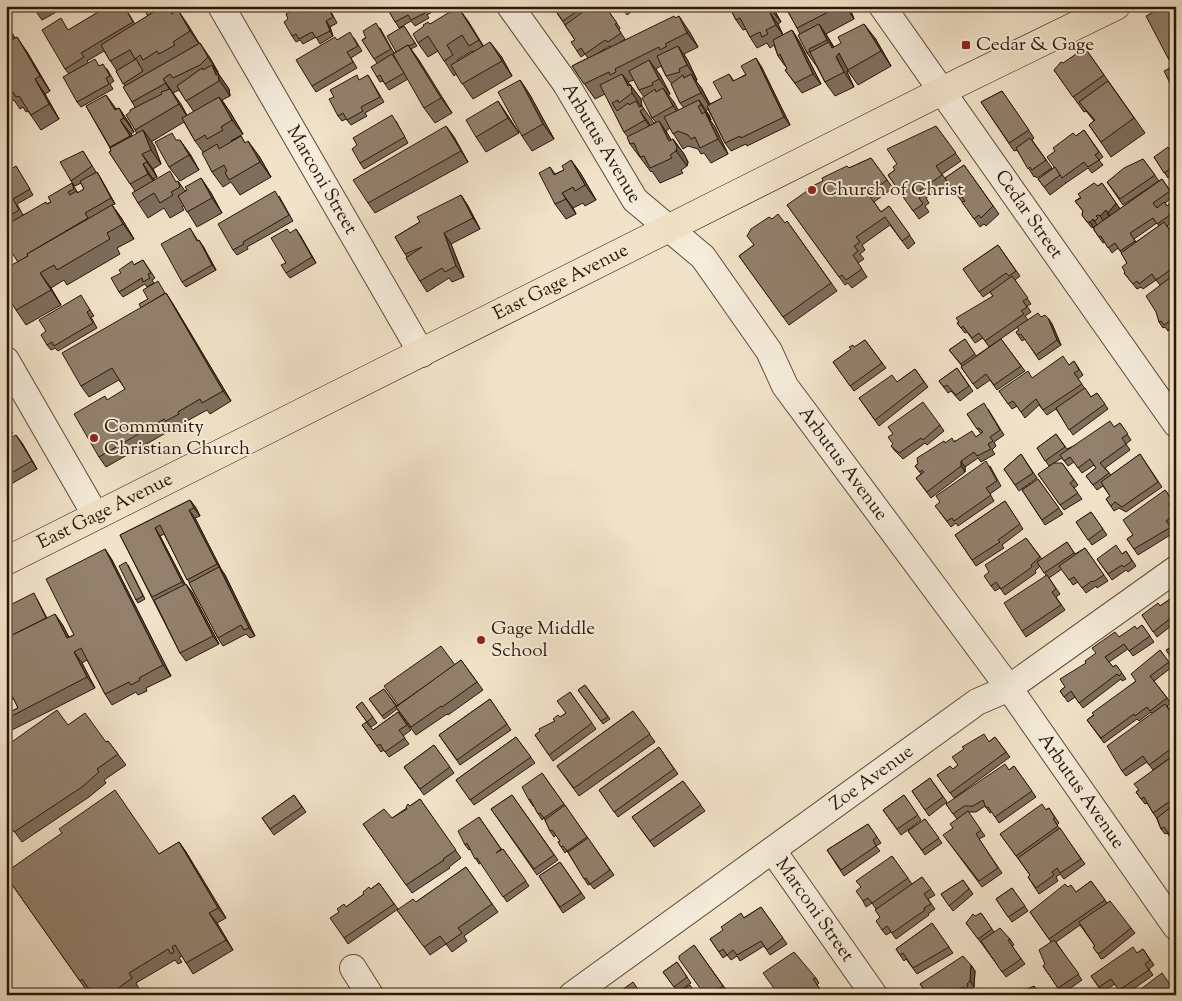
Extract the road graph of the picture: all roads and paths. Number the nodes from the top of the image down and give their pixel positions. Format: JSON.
{"nodes":[{"id":1,"x":221,"y":6,"type":"edge"},
{"id":2,"x":510,"y":6,"type":"edge"},
{"id":3,"x":882,"y":6,"type":"edge"},
{"id":4,"x":1116,"y":6,"type":"edge"},
{"id":5,"x":941,"y":92,"type":"junction"},
{"id":6,"x":667,"y":228,"type":"junction"},
{"id":7,"x":422,"y":354,"type":"junction"},
{"id":8,"x":6,"y":360,"type":"edge"},
{"id":9,"x":1176,"y":424,"type":"edge"},
{"id":10,"x":96,"y":516,"type":"junction"},
{"id":11,"x":6,"y":561,"type":"edge"},
{"id":12,"x":1176,"y":569,"type":"edge"},
{"id":13,"x":1009,"y":688,"type":"junction"},
{"id":14,"x":773,"y":851,"type":"junction"},
{"id":15,"x":1176,"y":927,"type":"edge"},
{"id":16,"x":353,"y":968,"type":"dead end"},
{"id":17,"x":370,"y":995,"type":"edge"},
{"id":18,"x":572,"y":995,"type":"edge"},
{"id":19,"x":874,"y":995,"type":"edge"}],
"edges":[{"from":1,"to":7,"type":"street","name":"Marconi Street"},
{"from":2,"to":6,"type":"street","name":"Arbutus Avenue"},
{"from":3,"to":5,"type":"street","name":"Cedar Street"},
{"from":4,"to":5,"type":"main road","name":"East Gage Avenue"},
{"from":5,"to":6,"type":"main road","name":"East Gage Avenue"},
{"from":5,"to":9,"type":"street","name":"Cedar Street"},
{"from":6,"to":7,"type":"main road","name":"East Gage Avenue"},
{"from":6,"to":13,"type":"street","name":"Arbutus Avenue"},
{"from":7,"to":10,"type":"main road","name":"East Gage Avenue"},
{"from":8,"to":10,"type":"street"},
{"from":10,"to":11,"type":"main road","name":"East Gage Avenue"},
{"from":12,"to":13,"type":"street","name":"Zoe Avenue"},
{"from":13,"to":14,"type":"street","name":"Zoe Avenue"},
{"from":13,"to":15,"type":"street","name":"Arbutus Avenue"},
{"from":14,"to":18,"type":"street","name":"Zoe Avenue"},
{"from":14,"to":19,"type":"street","name":"Marconi Street"},
{"from":16,"to":17,"type":"street"}]}
